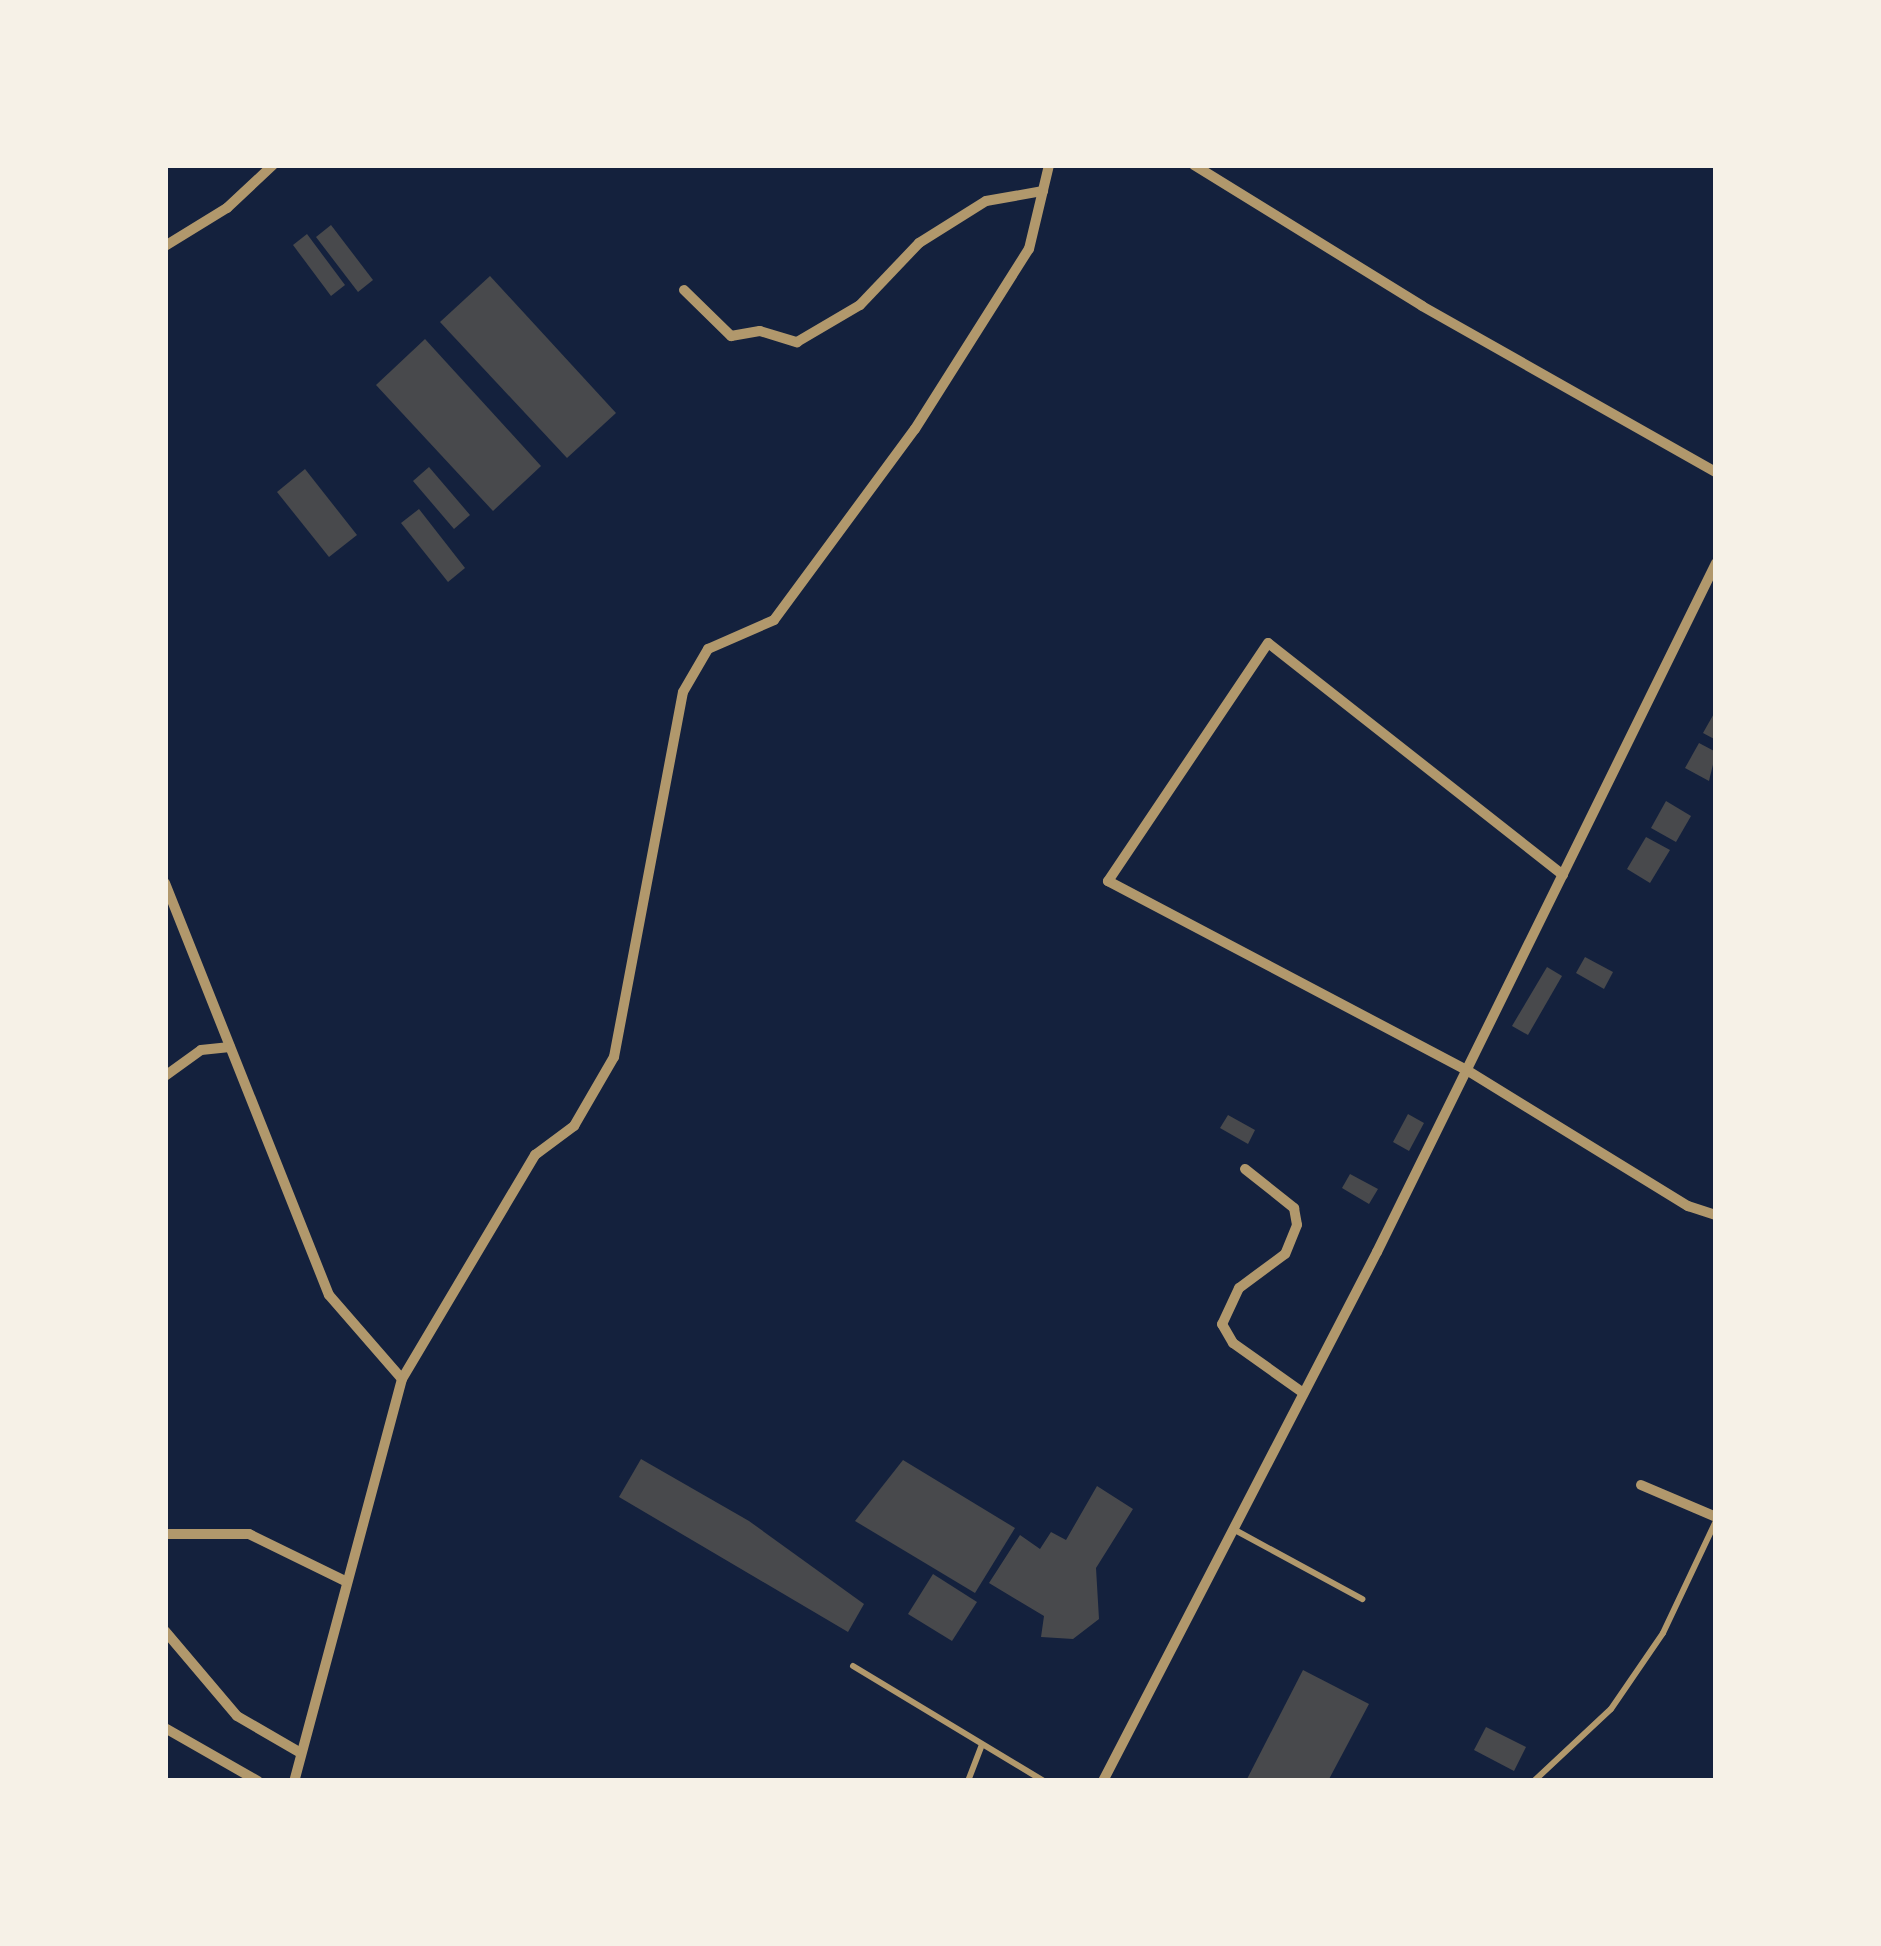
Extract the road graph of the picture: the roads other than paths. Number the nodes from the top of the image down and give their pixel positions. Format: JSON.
{"nodes":[{"id":1,"x":273,"y":165,"type":"edge"},
{"id":2,"x":1049,"y":165,"type":"edge"},
{"id":3,"x":1194,"y":165,"type":"edge"},
{"id":4,"x":1043,"y":191,"type":"junction"},
{"id":5,"x":165,"y":246,"type":"edge"},
{"id":6,"x":684,"y":290,"type":"dead end"},
{"id":7,"x":1716,"y":472,"type":"edge"},
{"id":8,"x":1716,"y":563,"type":"edge"},
{"id":9,"x":1563,"y":875,"type":"junction"},
{"id":10,"x":165,"y":883,"type":"edge"},
{"id":11,"x":230,"y":1047,"type":"junction"},
{"id":12,"x":1465,"y":1070,"type":"junction"},
{"id":13,"x":165,"y":1076,"type":"edge"},
{"id":14,"x":1245,"y":1169,"type":"dead end"},
{"id":15,"x":1716,"y":1215,"type":"edge"},
{"id":16,"x":402,"y":1379,"type":"junction"},
{"id":17,"x":1302,"y":1392,"type":"junction"},
{"id":18,"x":1641,"y":1484,"type":"dead end"},
{"id":19,"x":1716,"y":1519,"type":"edge"},
{"id":20,"x":1232,"y":1528,"type":"junction"},
{"id":21,"x":165,"y":1534,"type":"edge"},
{"id":22,"x":345,"y":1581,"type":"junction"},
{"id":23,"x":1362,"y":1599,"type":"dead end"},
{"id":24,"x":165,"y":1631,"type":"edge"},
{"id":25,"x":853,"y":1666,"type":"dead end"},
{"id":26,"x":165,"y":1729,"type":"edge"},
{"id":27,"x":982,"y":1744,"type":"junction"},
{"id":28,"x":299,"y":1752,"type":"junction"},
{"id":29,"x":258,"y":1781,"type":"edge"},
{"id":30,"x":293,"y":1781,"type":"edge"},
{"id":31,"x":968,"y":1781,"type":"edge"},
{"id":32,"x":1044,"y":1781,"type":"edge"},
{"id":33,"x":1103,"y":1781,"type":"edge"},
{"id":34,"x":1534,"y":1781,"type":"edge"}],
"edges":[{"from":1,"to":5,"type":"street"},
{"from":2,"to":4,"type":"street"},
{"from":3,"to":7,"type":"street"},
{"from":4,"to":6,"type":"street"},
{"from":4,"to":16,"type":"street"},
{"from":8,"to":9,"type":"street"},
{"from":9,"to":12,"type":"street"},
{"from":9,"to":12,"type":"street"},
{"from":10,"to":11,"type":"street"},
{"from":11,"to":13,"type":"street"},
{"from":11,"to":16,"type":"street"},
{"from":12,"to":15,"type":"street"},
{"from":12,"to":17,"type":"street"},
{"from":14,"to":17,"type":"street"},
{"from":16,"to":22,"type":"street"},
{"from":17,"to":20,"type":"street"},
{"from":18,"to":19,"type":"street"},
{"from":19,"to":34,"type":"lane"},
{"from":20,"to":23,"type":"lane"},
{"from":20,"to":33,"type":"street"},
{"from":21,"to":22,"type":"street"},
{"from":22,"to":28,"type":"street"},
{"from":24,"to":28,"type":"street"},
{"from":25,"to":27,"type":"lane"},
{"from":26,"to":29,"type":"street"},
{"from":27,"to":31,"type":"lane"},
{"from":27,"to":32,"type":"lane"},
{"from":28,"to":30,"type":"street"}]}
